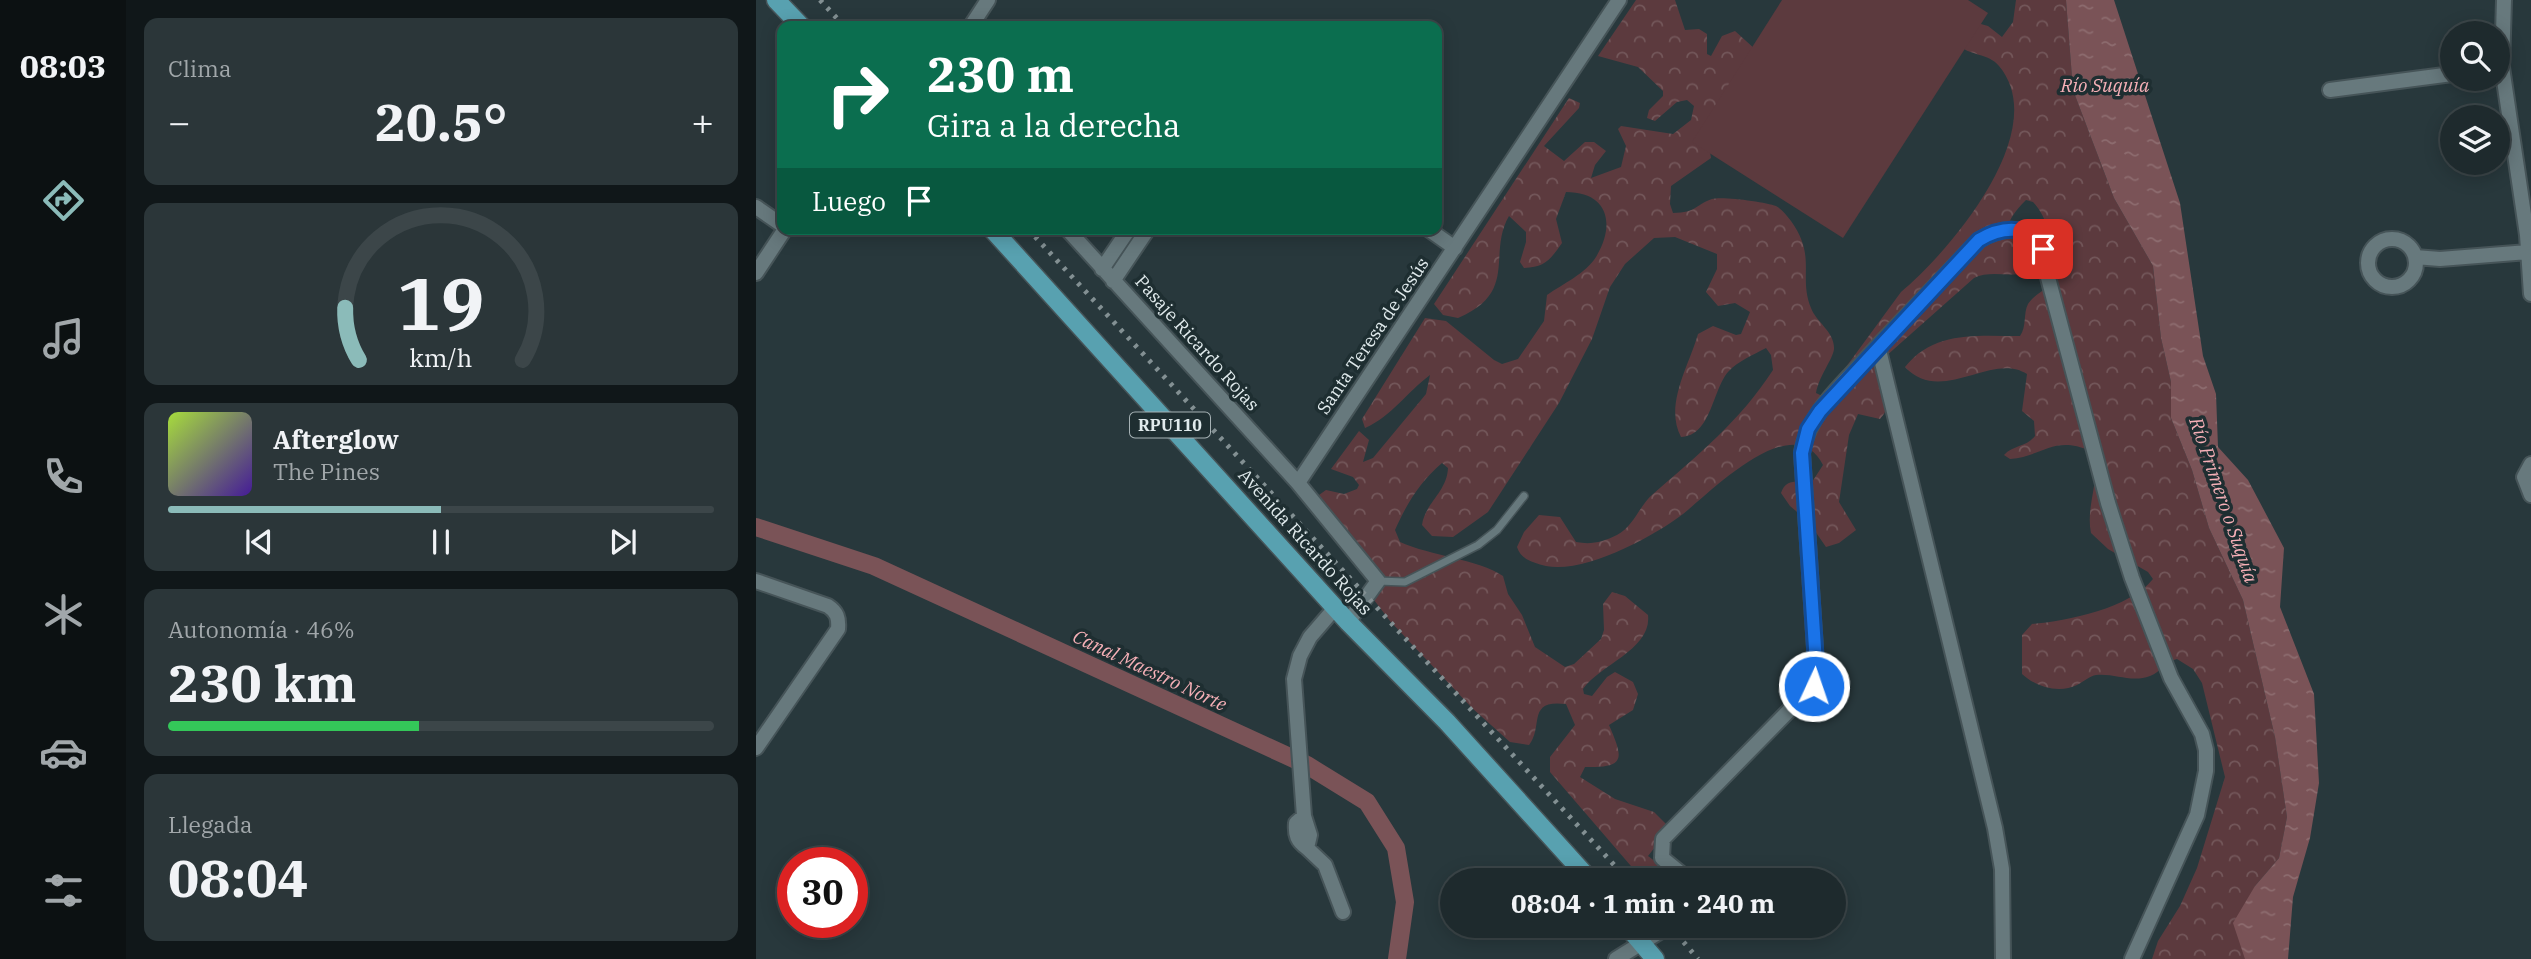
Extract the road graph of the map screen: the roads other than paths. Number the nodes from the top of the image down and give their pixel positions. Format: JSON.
{"nodes":[{"id":1,"x":776,"y":0,"type":"edge"},
{"id":2,"x":988,"y":0,"type":"edge"},
{"id":3,"x":1619,"y":0,"type":"edge"},
{"id":4,"x":2504,"y":0,"type":"edge"},
{"id":5,"x":796,"y":21,"type":"edge"},
{"id":6,"x":974,"y":21,"type":"edge"},
{"id":7,"x":2503,"y":21,"type":"edge"},
{"id":8,"x":2440,"y":76,"type":"edge"},
{"id":9,"x":2330,"y":90,"type":"dead end"},
{"id":10,"x":2504,"y":91,"type":"edge"},
{"id":11,"x":756,"y":207,"type":"edge"},
{"id":12,"x":777,"y":222,"type":"edge"},
{"id":13,"x":781,"y":235,"type":"edge"},
{"id":14,"x":997,"y":235,"type":"edge"},
{"id":15,"x":1072,"y":235,"type":"edge"},
{"id":16,"x":1125,"y":235,"type":"edge"},
{"id":17,"x":1144,"y":235,"type":"edge"},
{"id":18,"x":1437,"y":235,"type":"edge"},
{"id":19,"x":2529,"y":235,"type":"edge"},
{"id":20,"x":1455,"y":248,"type":"junction"},
{"id":21,"x":2528,"y":252,"type":"junction"},
{"id":22,"x":2415,"y":257,"type":"dead end"},
{"id":23,"x":1102,"y":269,"type":"junction"},
{"id":24,"x":756,"y":273,"type":"edge"},
{"id":25,"x":1113,"y":281,"type":"junction"},
{"id":26,"x":2531,"y":294,"type":"edge"},
{"id":27,"x":1878,"y":346,"type":"junction"},
{"id":28,"x":2531,"y":464,"type":"edge"},
{"id":29,"x":1298,"y":483,"type":"junction"},
{"id":30,"x":2531,"y":495,"type":"edge"},
{"id":31,"x":1524,"y":496,"type":"dead end"},
{"id":32,"x":756,"y":581,"type":"edge"},
{"id":33,"x":1378,"y":581,"type":"junction"},
{"id":34,"x":1335,"y":608,"type":"junction"},
{"id":35,"x":1348,"y":622,"type":"junction"},
{"id":36,"x":756,"y":748,"type":"edge"},
{"id":37,"x":1579,"y":868,"type":"edge"},
{"id":38,"x":1674,"y":868,"type":"edge"},
{"id":39,"x":1343,"y":912,"type":"dead end"},
{"id":40,"x":1636,"y":938,"type":"edge"},
{"id":41,"x":1649,"y":938,"type":"edge"},
{"id":42,"x":1640,"y":943,"type":"junction"},
{"id":43,"x":1616,"y":959,"type":"edge"},
{"id":44,"x":1655,"y":959,"type":"edge"},
{"id":45,"x":2003,"y":959,"type":"edge"},
{"id":46,"x":2132,"y":959,"type":"edge"}],
"edges":[{"from":1,"to":5,"type":"main road"},
{"from":2,"to":6,"type":"street"},
{"from":3,"to":20,"type":"street","name":"Santa Teresa de Jesús"},
{"from":4,"to":7,"type":"street"},
{"from":8,"to":9,"type":"street"},
{"from":10,"to":19,"type":"street"},
{"from":11,"to":12,"type":"street"},
{"from":13,"to":24,"type":"street"},
{"from":14,"to":34,"type":"main road","name":"Avenida Ricardo Rojas","number":"RPU110"},
{"from":15,"to":23,"type":"street","name":"Pasaje Ricardo Rojas"},
{"from":16,"to":23,"type":"street"},
{"from":17,"to":25,"type":"street"},
{"from":18,"to":20,"type":"street"},
{"from":19,"to":21,"type":"street"},
{"from":20,"to":29,"type":"street","name":"Santa Teresa de Jesús"},
{"from":21,"to":22,"type":"street"},
{"from":21,"to":26,"type":"street"},
{"from":23,"to":25,"type":"street","name":"Pasaje Ricardo Rojas"},
{"from":25,"to":29,"type":"street","name":"Pasaje Ricardo Rojas"},
{"from":27,"to":38,"type":"street"},
{"from":27,"to":45,"type":"street"},
{"from":27,"to":46,"type":"street"},
{"from":28,"to":30,"type":"street"},
{"from":29,"to":33,"type":"street","name":"Pasaje Ricardo Rojas"},
{"from":31,"to":33,"type":"lane"},
{"from":32,"to":36,"type":"street"},
{"from":33,"to":35,"type":"street"},
{"from":34,"to":35,"type":"main road","name":"Avenida Ricardo Rojas","number":"RPU110"},
{"from":34,"to":39,"type":"street"},
{"from":35,"to":37,"type":"main road","name":"Avenida Ricardo Rojas","number":"RPU110"},
{"from":40,"to":42,"type":"main road"},
{"from":41,"to":42,"type":"street"},
{"from":42,"to":43,"type":"street"},
{"from":42,"to":44,"type":"main road"}]}
